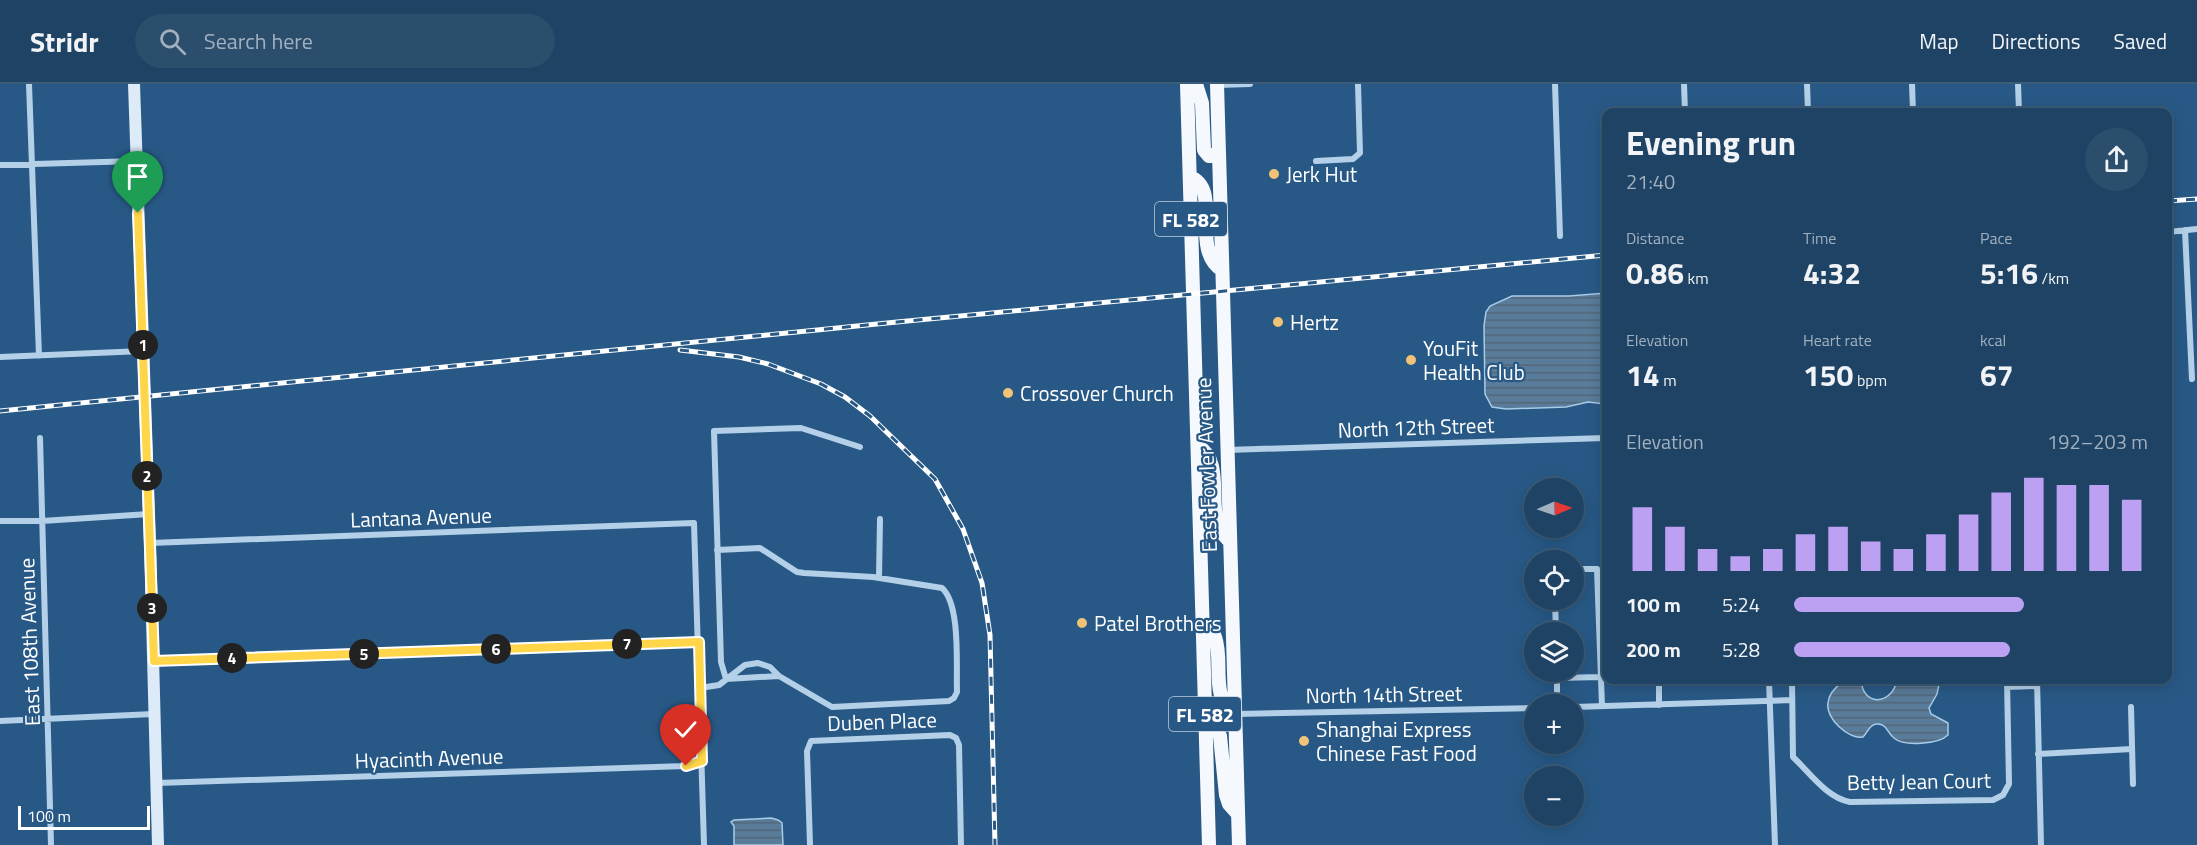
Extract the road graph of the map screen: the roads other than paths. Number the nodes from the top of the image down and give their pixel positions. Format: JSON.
{"nodes":[{"id":1,"x":29,"y":84,"type":"edge"},
{"id":2,"x":134,"y":84,"type":"edge"},
{"id":3,"x":1187,"y":84,"type":"edge"},
{"id":4,"x":1196,"y":84,"type":"edge"},
{"id":5,"x":1250,"y":84,"type":"edge"},
{"id":6,"x":1358,"y":84,"type":"edge"},
{"id":7,"x":1555,"y":84,"type":"edge"},
{"id":8,"x":1684,"y":84,"type":"edge"},
{"id":9,"x":1807,"y":84,"type":"edge"},
{"id":10,"x":1912,"y":84,"type":"edge"},
{"id":11,"x":2018,"y":84,"type":"edge"},
{"id":12,"x":1217,"y":85,"type":"edge"},
{"id":13,"x":1685,"y":108,"type":"edge"},
{"id":14,"x":1808,"y":108,"type":"edge"},
{"id":15,"x":1913,"y":108,"type":"edge"},
{"id":16,"x":2019,"y":108,"type":"edge"},
{"id":17,"x":1219,"y":156,"type":"junction"},
{"id":18,"x":136,"y":160,"type":"junction"},
{"id":19,"x":1316,"y":162,"type":"dead end"},
{"id":20,"x":32,"y":164,"type":"junction"},
{"id":21,"x":0,"y":165,"type":"edge"},
{"id":22,"x":1190,"y":177,"type":"junction"},
{"id":23,"x":2197,"y":229,"type":"edge"},
{"id":24,"x":2185,"y":230,"type":"junction"},
{"id":25,"x":2172,"y":232,"type":"edge"},
{"id":26,"x":1560,"y":236,"type":"dead end"},
{"id":27,"x":1222,"y":270,"type":"junction"},
{"id":28,"x":143,"y":351,"type":"junction"},
{"id":29,"x":39,"y":356,"type":"junction"},
{"id":30,"x":0,"y":357,"type":"edge"},
{"id":31,"x":2192,"y":379,"type":"dead end"},
{"id":32,"x":40,"y":438,"type":"dead end"},
{"id":33,"x":1602,"y":438,"type":"edge"},
{"id":34,"x":1198,"y":446,"type":"junction"},
{"id":35,"x":860,"y":447,"type":"dead end"},
{"id":36,"x":1227,"y":450,"type":"junction"},
{"id":37,"x":149,"y":514,"type":"junction"},
{"id":38,"x":880,"y":519,"type":"dead end"},
{"id":39,"x":0,"y":521,"type":"edge"},
{"id":40,"x":42,"y":521,"type":"junction"},
{"id":41,"x":1230,"y":542,"type":"junction"},
{"id":42,"x":150,"y":543,"type":"junction"},
{"id":43,"x":717,"y":550,"type":"junction"},
{"id":44,"x":1584,"y":569,"type":"edge"},
{"id":45,"x":879,"y":578,"type":"junction"},
{"id":46,"x":1202,"y":622,"type":"junction"},
{"id":47,"x":699,"y":642,"type":"junction"},
{"id":48,"x":154,"y":661,"type":"junction"},
{"id":49,"x":779,"y":676,"type":"junction"},
{"id":50,"x":1584,"y":676,"type":"edge"},
{"id":51,"x":1601,"y":677,"type":"junction"},
{"id":52,"x":726,"y":679,"type":"junction"},
{"id":53,"x":1659,"y":684,"type":"edge"},
{"id":54,"x":1769,"y":684,"type":"edge"},
{"id":55,"x":1792,"y":684,"type":"edge"},
{"id":56,"x":2030,"y":684,"type":"edge"},
{"id":57,"x":2037,"y":684,"type":"edge"},
{"id":58,"x":2007,"y":687,"type":"joint"},
{"id":59,"x":700,"y":688,"type":"junction"},
{"id":60,"x":1769,"y":700,"type":"junction"},
{"id":61,"x":1792,"y":700,"type":"junction"},
{"id":62,"x":1659,"y":705,"type":"junction"},
{"id":63,"x":1602,"y":706,"type":"junction"},
{"id":64,"x":1584,"y":707,"type":"edge"},
{"id":65,"x":2131,"y":707,"type":"dead end"},
{"id":66,"x":1524,"y":708,"type":"edge"},
{"id":67,"x":154,"y":714,"type":"junction"},
{"id":68,"x":1235,"y":714,"type":"junction"},
{"id":69,"x":1205,"y":719,"type":"junction"},
{"id":70,"x":48,"y":720,"type":"junction"},
{"id":71,"x":0,"y":721,"type":"edge"},
{"id":72,"x":2132,"y":749,"type":"junction"},
{"id":73,"x":2038,"y":754,"type":"junction"},
{"id":74,"x":702,"y":761,"type":"junction"},
{"id":75,"x":156,"y":783,"type":"junction"},
{"id":76,"x":2133,"y":784,"type":"dead end"},
{"id":77,"x":1238,"y":814,"type":"junction"},
{"id":78,"x":51,"y":845,"type":"edge"},
{"id":79,"x":158,"y":845,"type":"edge"},
{"id":80,"x":704,"y":845,"type":"edge"},
{"id":81,"x":810,"y":845,"type":"edge"},
{"id":82,"x":962,"y":845,"type":"edge"},
{"id":83,"x":1209,"y":845,"type":"edge"},
{"id":84,"x":1239,"y":845,"type":"edge"},
{"id":85,"x":1775,"y":845,"type":"edge"},
{"id":86,"x":2041,"y":845,"type":"edge"}],
"edges":[{"from":1,"to":20,"type":"street"},
{"from":2,"to":18,"type":"street"},
{"from":3,"to":22,"type":"main road","name":"East Fowler Avenue","number":"FL 582"},
{"from":4,"to":17,"type":"main road"},
{"from":5,"to":12,"type":"street"},
{"from":6,"to":19,"type":"street"},
{"from":7,"to":26,"type":"street"},
{"from":8,"to":13,"type":"street"},
{"from":9,"to":14,"type":"street"},
{"from":10,"to":15,"type":"street"},
{"from":11,"to":16,"type":"street"},
{"from":12,"to":17,"type":"main road","name":"East Fowler Avenue","number":"FL 582"},
{"from":17,"to":27,"type":"main road","name":"East Fowler Avenue","number":"FL 582"},
{"from":18,"to":20,"type":"street"},
{"from":18,"to":28,"type":"street"},
{"from":20,"to":21,"type":"street"},
{"from":20,"to":29,"type":"street"},
{"from":22,"to":27,"type":"main road"},
{"from":22,"to":34,"type":"main road","name":"East Fowler Avenue","number":"FL 582"},
{"from":23,"to":24,"type":"street"},
{"from":24,"to":25,"type":"street"},
{"from":24,"to":31,"type":"street"},
{"from":27,"to":36,"type":"main road","name":"East Fowler Avenue","number":"FL 582"},
{"from":28,"to":29,"type":"street"},
{"from":28,"to":37,"type":"street"},
{"from":29,"to":30,"type":"street"},
{"from":32,"to":40,"type":"street","name":"East 108th Avenue"},
{"from":33,"to":36,"type":"street","name":"North 12th Street"},
{"from":34,"to":41,"type":"main road"},
{"from":34,"to":46,"type":"main road","name":"East Fowler Avenue","number":"FL 582"},
{"from":35,"to":43,"type":"street"},
{"from":36,"to":41,"type":"main road","name":"East Fowler Avenue","number":"FL 582"},
{"from":37,"to":40,"type":"street"},
{"from":37,"to":42,"type":"street"},
{"from":38,"to":45,"type":"street"},
{"from":39,"to":40,"type":"street"},
{"from":40,"to":70,"type":"street","name":"East 108th Avenue"},
{"from":41,"to":68,"type":"main road","name":"East Fowler Avenue","number":"FL 582"},
{"from":42,"to":47,"type":"street","name":"Lantana Avenue"},
{"from":42,"to":48,"type":"street"},
{"from":43,"to":45,"type":"street"},
{"from":43,"to":52,"type":"street"},
{"from":44,"to":51,"type":"street"},
{"from":45,"to":49,"type":"street"},
{"from":46,"to":68,"type":"main road"},
{"from":46,"to":69,"type":"main road","name":"East Fowler Avenue","number":"FL 582"},
{"from":47,"to":48,"type":"street"},
{"from":47,"to":59,"type":"street"},
{"from":48,"to":67,"type":"street"},
{"from":49,"to":52,"type":"street"},
{"from":49,"to":52,"type":"street"},
{"from":50,"to":51,"type":"street"},
{"from":51,"to":63,"type":"street"},
{"from":52,"to":59,"type":"street"},
{"from":53,"to":62,"type":"street"},
{"from":54,"to":60,"type":"street"},
{"from":55,"to":61,"type":"street","name":"Betty Jean Court"},
{"from":56,"to":58,"type":"street"},
{"from":57,"to":73,"type":"street"},
{"from":58,"to":61,"type":"street","name":"Betty Jean Court"},
{"from":59,"to":74,"type":"street"},
{"from":60,"to":61,"type":"street"},
{"from":60,"to":62,"type":"street"},
{"from":60,"to":85,"type":"street"},
{"from":62,"to":63,"type":"street"},
{"from":63,"to":64,"type":"street"},
{"from":65,"to":72,"type":"street"},
{"from":66,"to":68,"type":"street","name":"North 14th Street"},
{"from":67,"to":70,"type":"street"},
{"from":67,"to":75,"type":"street"},
{"from":68,"to":77,"type":"main road","name":"East Fowler Avenue","number":"FL 582"},
{"from":69,"to":77,"type":"main road"},
{"from":69,"to":83,"type":"main road","name":"East Fowler Avenue","number":"FL 582"},
{"from":70,"to":71,"type":"street"},
{"from":70,"to":78,"type":"street","name":"East 108th Avenue"},
{"from":72,"to":73,"type":"street"},
{"from":72,"to":76,"type":"street"},
{"from":73,"to":86,"type":"street"},
{"from":74,"to":75,"type":"street","name":"Hyacinth Avenue"},
{"from":74,"to":80,"type":"street"},
{"from":75,"to":79,"type":"street"},
{"from":77,"to":84,"type":"main road","name":"East Fowler Avenue","number":"FL 582"},
{"from":81,"to":82,"type":"street","name":"Duben Place"}]}
